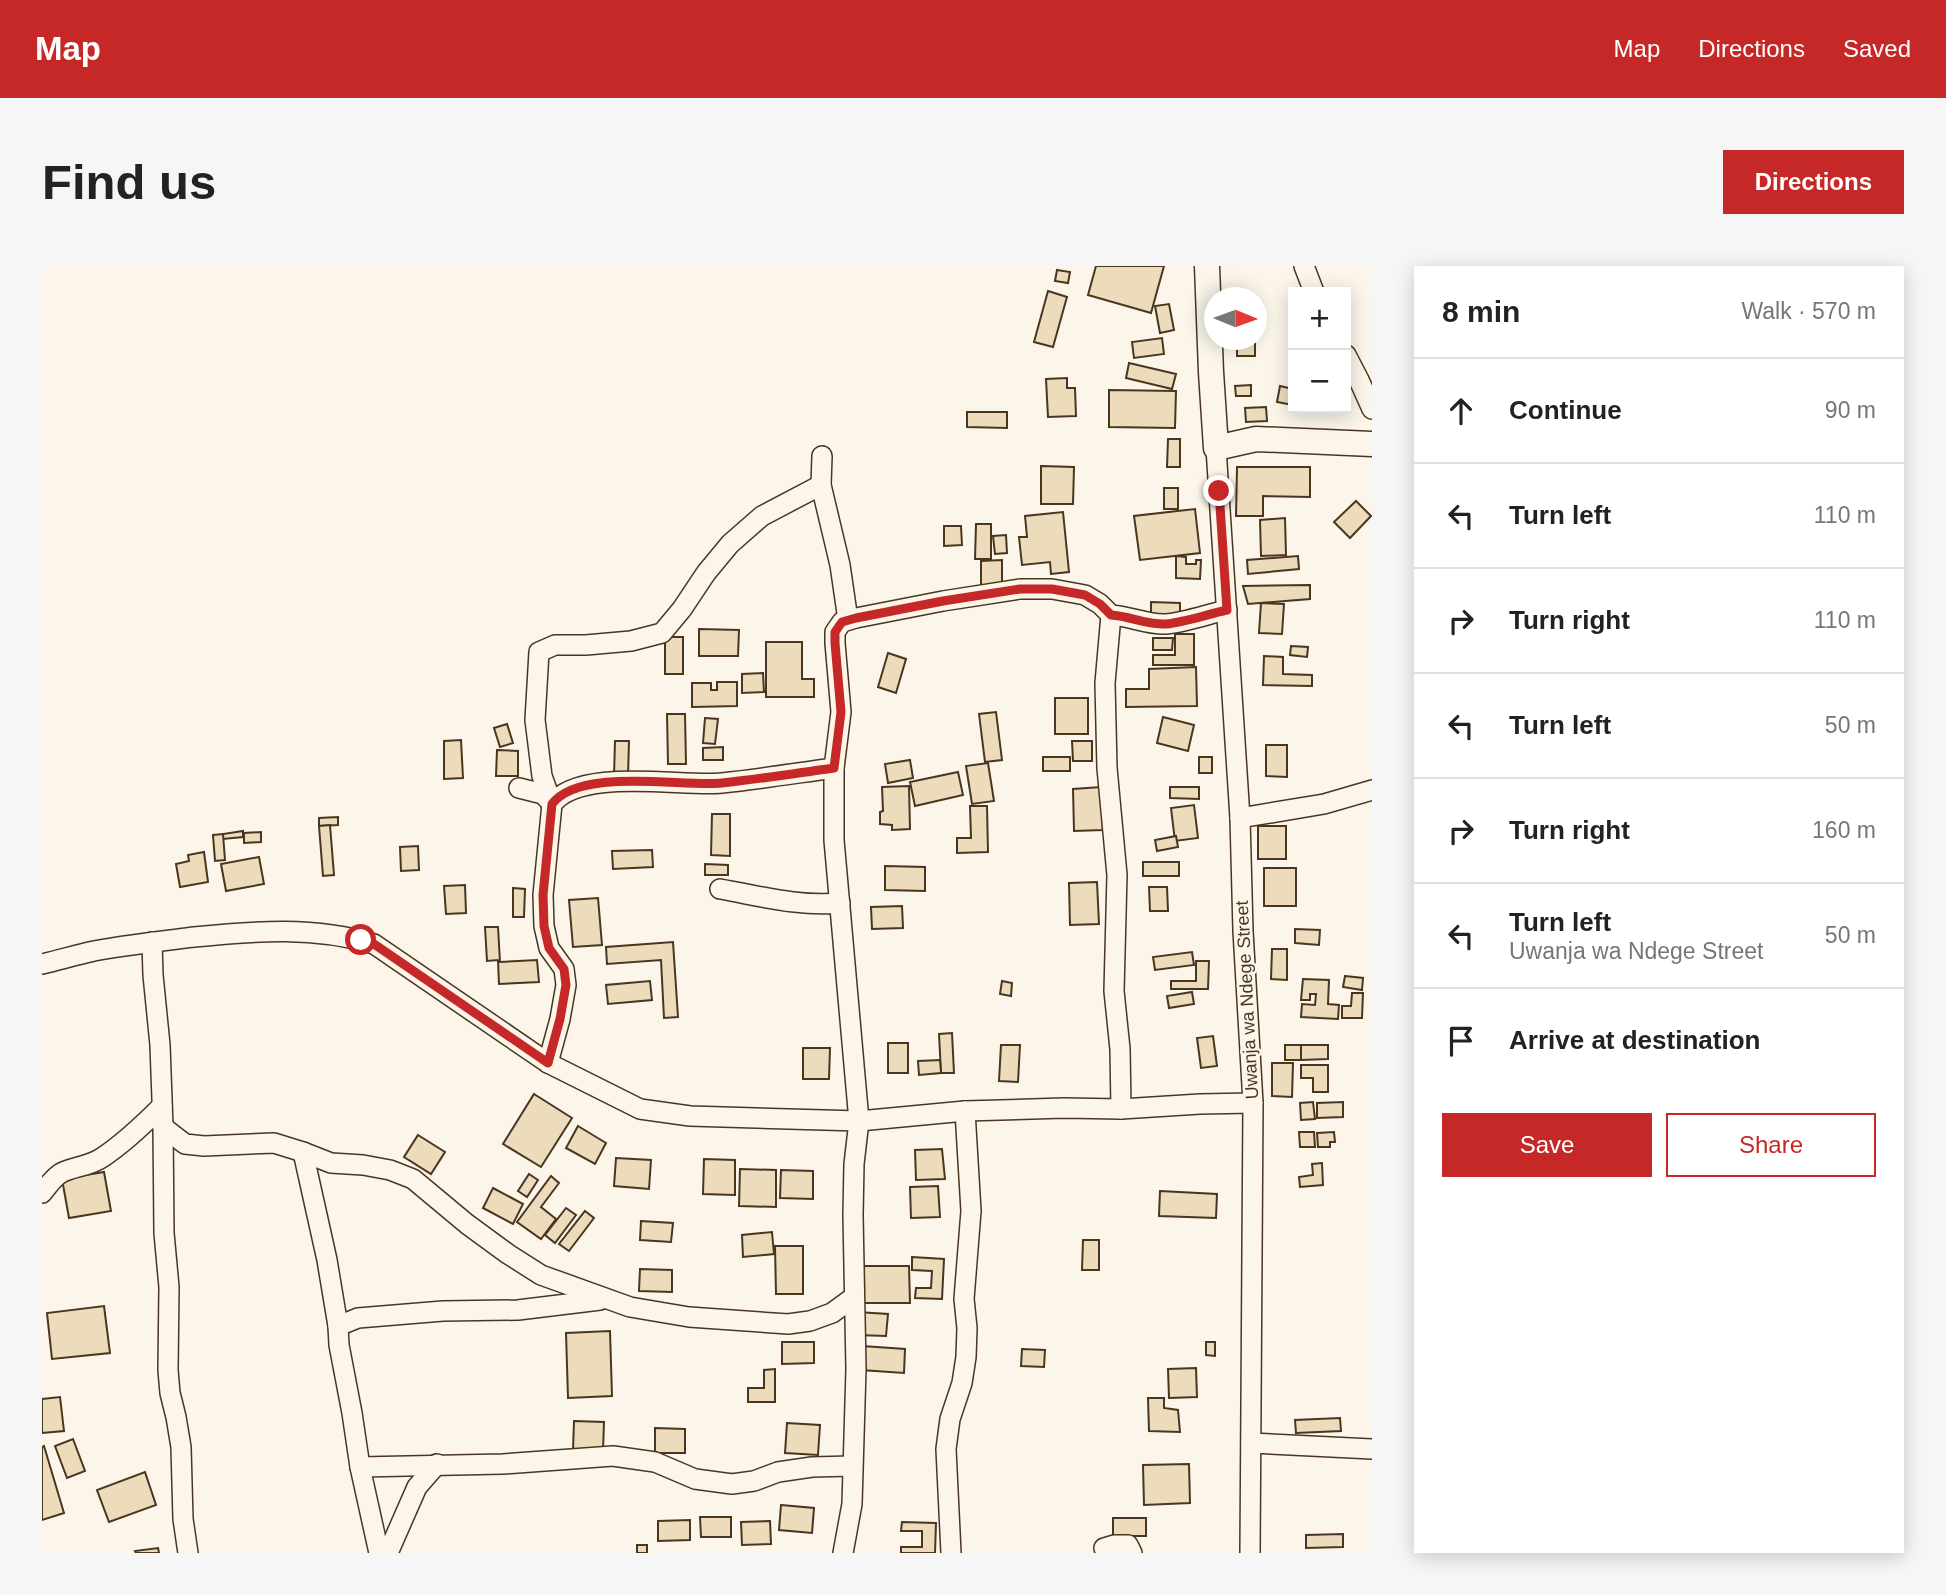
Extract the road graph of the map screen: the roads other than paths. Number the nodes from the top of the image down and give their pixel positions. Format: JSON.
{"nodes":[{"id":1,"x":1207,"y":266,"type":"edge"},
{"id":2,"x":1304,"y":266,"type":"edge"},
{"id":3,"x":1312,"y":287,"type":"edge"},
{"id":4,"x":1351,"y":365,"type":"edge"},
{"id":5,"x":1372,"y":409,"type":"edge"},
{"id":6,"x":1372,"y":444,"type":"edge"},
{"id":7,"x":1216,"y":448,"type":"junction"},
{"id":8,"x":822,"y":456,"type":"dead end"},
{"id":9,"x":821,"y":485,"type":"junction"},
{"id":10,"x":1227,"y":610,"type":"junction"},
{"id":11,"x":1111,"y":615,"type":"junction"},
{"id":12,"x":848,"y":621,"type":"junction"},
{"id":13,"x":834,"y":768,"type":"junction"},
{"id":14,"x":519,"y":788,"type":"dead end"},
{"id":15,"x":1372,"y":790,"type":"edge"},
{"id":16,"x":552,"y":804,"type":"junction"},
{"id":17,"x":1240,"y":818,"type":"junction"},
{"id":18,"x":720,"y":889,"type":"dead end"},
{"id":19,"x":840,"y":903,"type":"junction"},
{"id":20,"x":152,"y":942,"type":"junction"},
{"id":21,"x":42,"y":964,"type":"edge"},
{"id":22,"x":548,"y":1063,"type":"junction"},
{"id":23,"x":1253,"y":1103,"type":"junction"},
{"id":24,"x":162,"y":1106,"type":"junction"},
{"id":25,"x":1121,"y":1110,"type":"junction"},
{"id":26,"x":965,"y":1111,"type":"junction"},
{"id":27,"x":859,"y":1121,"type":"junction"},
{"id":28,"x":163,"y":1127,"type":"junction"},
{"id":29,"x":303,"y":1152,"type":"junction"},
{"id":30,"x":42,"y":1193,"type":"edge"},
{"id":31,"x":854,"y":1297,"type":"junction"},
{"id":32,"x":604,"y":1299,"type":"junction"},
{"id":33,"x":338,"y":1326,"type":"junction"},
{"id":34,"x":1251,"y":1443,"type":"junction"},
{"id":35,"x":1372,"y":1449,"type":"edge"},
{"id":36,"x":437,"y":1464,"type":"junction"},
{"id":37,"x":360,"y":1466,"type":"junction"},
{"id":38,"x":852,"y":1466,"type":"junction"},
{"id":39,"x":1104,"y":1548,"type":"dead end"},
{"id":40,"x":188,"y":1553,"type":"edge"},
{"id":41,"x":379,"y":1553,"type":"edge"},
{"id":42,"x":388,"y":1553,"type":"edge"},
{"id":43,"x":844,"y":1553,"type":"edge"},
{"id":44,"x":951,"y":1553,"type":"edge"},
{"id":45,"x":1132,"y":1553,"type":"edge"},
{"id":46,"x":1250,"y":1553,"type":"edge"}],
"edges":[{"from":1,"to":7,"type":"main road"},
{"from":2,"to":3,"type":"street"},
{"from":4,"to":5,"type":"street"},
{"from":6,"to":7,"type":"main road"},
{"from":7,"to":10,"type":"street","name":"Uwanja wa Ndege Street"},
{"from":8,"to":9,"type":"street"},
{"from":9,"to":12,"type":"street"},
{"from":9,"to":16,"type":"street"},
{"from":10,"to":11,"type":"street"},
{"from":10,"to":17,"type":"street","name":"Uwanja wa Ndege Street"},
{"from":11,"to":12,"type":"street"},
{"from":11,"to":25,"type":"street"},
{"from":12,"to":13,"type":"street"},
{"from":13,"to":16,"type":"street"},
{"from":13,"to":19,"type":"street"},
{"from":14,"to":16,"type":"street"},
{"from":15,"to":17,"type":"street"},
{"from":16,"to":22,"type":"street"},
{"from":17,"to":23,"type":"street","name":"Uwanja wa Ndege Street"},
{"from":18,"to":19,"type":"street"},
{"from":19,"to":27,"type":"street"},
{"from":20,"to":21,"type":"street"},
{"from":20,"to":22,"type":"street"},
{"from":20,"to":24,"type":"street"},
{"from":22,"to":27,"type":"street"},
{"from":23,"to":25,"type":"street"},
{"from":23,"to":34,"type":"street","name":"Uwanja wa Ndege Street"},
{"from":24,"to":28,"type":"street"},
{"from":24,"to":30,"type":"street"},
{"from":25,"to":26,"type":"street"},
{"from":26,"to":27,"type":"street"},
{"from":26,"to":44,"type":"street"},
{"from":27,"to":31,"type":"street"},
{"from":28,"to":29,"type":"street"},
{"from":28,"to":40,"type":"street"},
{"from":29,"to":32,"type":"street"},
{"from":29,"to":33,"type":"street"},
{"from":31,"to":32,"type":"street"},
{"from":31,"to":38,"type":"street"},
{"from":32,"to":33,"type":"street"},
{"from":33,"to":37,"type":"street"},
{"from":34,"to":35,"type":"street"},
{"from":34,"to":46,"type":"street","name":"Uwanja wa Ndege Street"},
{"from":36,"to":37,"type":"street"},
{"from":36,"to":38,"type":"street"},
{"from":36,"to":42,"type":"street"},
{"from":37,"to":41,"type":"street"},
{"from":38,"to":43,"type":"street"},
{"from":39,"to":45,"type":"street"}]}
